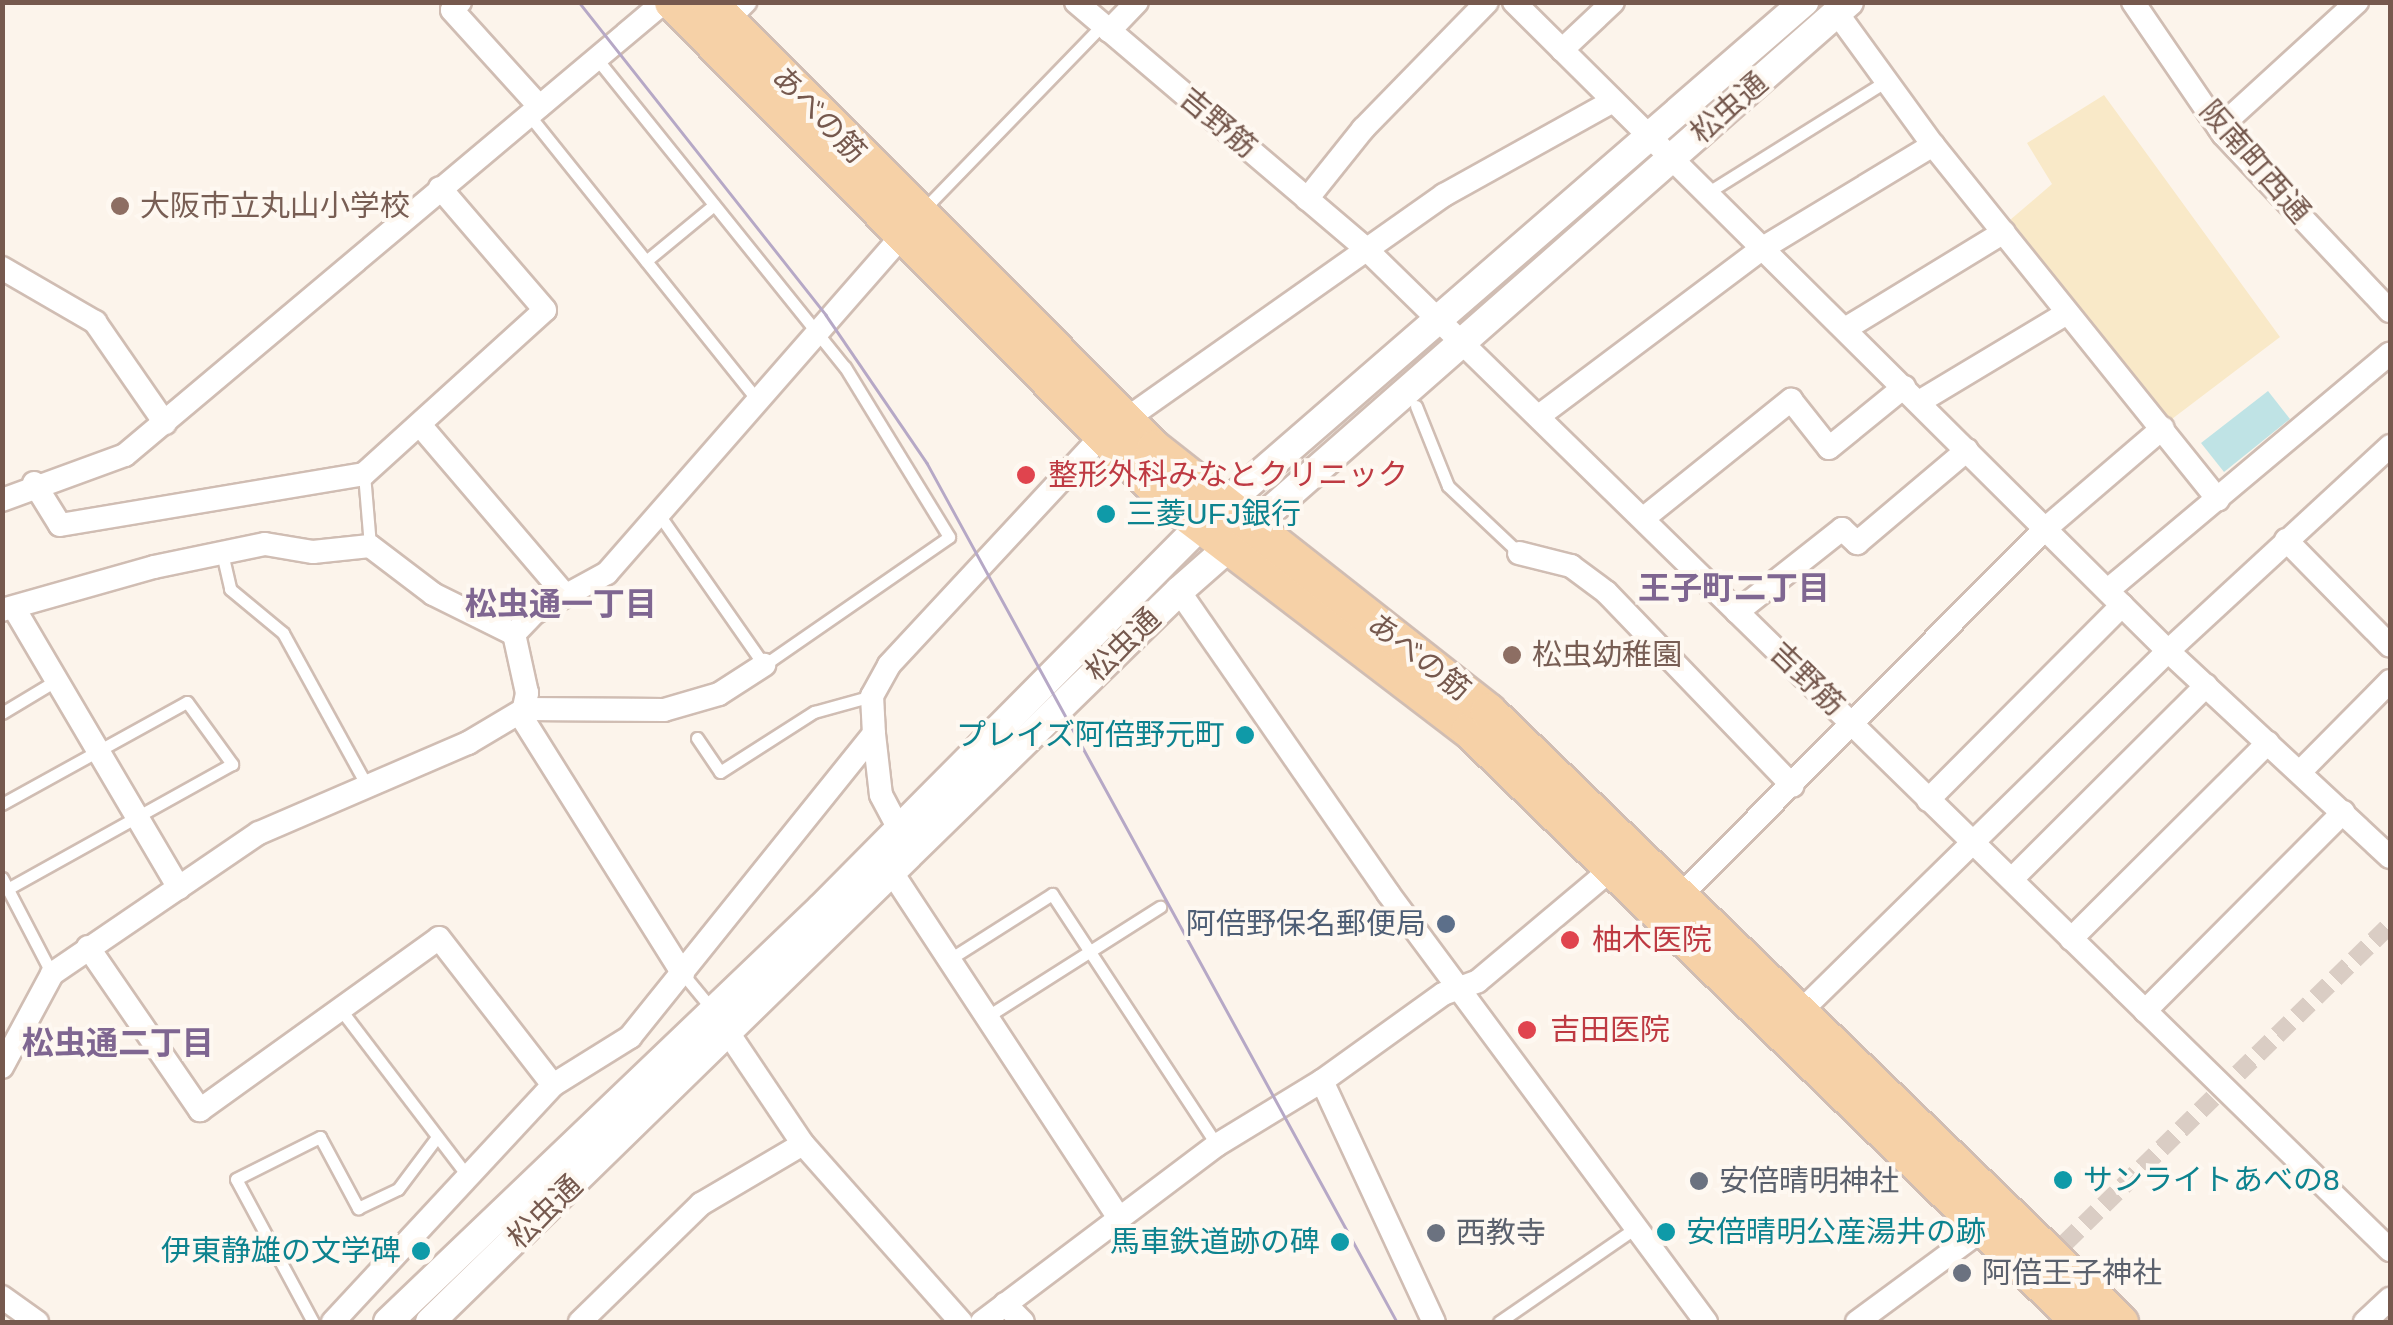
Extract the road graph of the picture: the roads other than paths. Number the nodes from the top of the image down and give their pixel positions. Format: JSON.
{"nodes":[{"id":1,"x":460,"y":2,"type":"edge"},
{"id":2,"x":664,"y":2,"type":"edge"},
{"id":3,"x":672,"y":2,"type":"edge"},
{"id":4,"x":1076,"y":2,"type":"edge"},
{"id":5,"x":1138,"y":2,"type":"edge"},
{"id":6,"x":1487,"y":2,"type":"edge"},
{"id":7,"x":1514,"y":2,"type":"edge"},
{"id":8,"x":1613,"y":2,"type":"edge"},
{"id":9,"x":1804,"y":2,"type":"edge"},
{"id":10,"x":2133,"y":2,"type":"edge"},
{"id":11,"x":2352,"y":4,"type":"edge"},
{"id":12,"x":1843,"y":8,"type":"edge"},
{"id":13,"x":722,"y":16,"type":"edge"},
{"id":14,"x":1106,"y":28,"type":"junction"},
{"id":15,"x":1562,"y":50,"type":"junction"},
{"id":16,"x":597,"y":59,"type":"junction"},
{"id":17,"x":1886,"y":81,"type":"junction"},
{"id":18,"x":1612,"y":101,"type":"junction"},
{"id":19,"x":534,"y":110,"type":"junction"},
{"id":20,"x":2220,"y":128,"type":"junction"},
{"id":21,"x":1651,"y":136,"type":"junction"},
{"id":22,"x":1933,"y":144,"type":"junction"},
{"id":23,"x":1671,"y":159,"type":"junction"},
{"id":24,"x":440,"y":188,"type":"junction"},
{"id":25,"x":1708,"y":192,"type":"junction"},
{"id":26,"x":1307,"y":198,"type":"junction"},
{"id":27,"x":714,"y":205,"type":"junction"},
{"id":28,"x":909,"y":227,"type":"junction"},
{"id":29,"x":2004,"y":232,"type":"junction"},
{"id":30,"x":1762,"y":248,"type":"junction"},
{"id":31,"x":1366,"y":249,"type":"junction"},
{"id":32,"x":646,"y":261,"type":"junction"},
{"id":33,"x":2,"y":268,"type":"edge"},
{"id":34,"x":2390,"y":310,"type":"edge"},
{"id":35,"x":2067,"y":313,"type":"junction"},
{"id":36,"x":1439,"y":321,"type":"junction"},
{"id":37,"x":1845,"y":329,"type":"junction"},
{"id":38,"x":813,"y":330,"type":"junction"},
{"id":39,"x":1462,"y":340,"type":"junction"},
{"id":40,"x":2390,"y":354,"type":"edge"},
{"id":41,"x":1912,"y":394,"type":"junction"},
{"id":42,"x":755,"y":397,"type":"junction"},
{"id":43,"x":1416,"y":406,"type":"dead end"},
{"id":44,"x":1539,"y":416,"type":"junction"},
{"id":45,"x":165,"y":423,"type":"junction"},
{"id":46,"x":420,"y":424,"type":"junction"},
{"id":47,"x":1114,"y":428,"type":"junction"},
{"id":48,"x":2162,"y":428,"type":"junction"},
{"id":49,"x":2390,"y":446,"type":"edge"},
{"id":50,"x":1967,"y":450,"type":"junction"},
{"id":51,"x":364,"y":474,"type":"junction"},
{"id":52,"x":34,"y":484,"type":"junction"},
{"id":53,"x":2,"y":500,"type":"edge"},
{"id":54,"x":2218,"y":500,"type":"junction"},
{"id":55,"x":658,"y":513,"type":"junction"},
{"id":56,"x":1644,"y":518,"type":"junction"},
{"id":57,"x":1224,"y":526,"type":"junction"},
{"id":58,"x":2045,"y":529,"type":"junction"},
{"id":59,"x":2286,"y":540,"type":"junction"},
{"id":60,"x":370,"y":546,"type":"junction"},
{"id":61,"x":222,"y":553,"type":"junction"},
{"id":62,"x":1518,"y":553,"type":"joint"},
{"id":63,"x":1179,"y":591,"type":"junction"},
{"id":64,"x":565,"y":596,"type":"junction"},
{"id":65,"x":2115,"y":598,"type":"junction"},
{"id":66,"x":8,"y":609,"type":"edge"},
{"id":67,"x":1737,"y":612,"type":"junction"},
{"id":68,"x":514,"y":634,"type":"junction"},
{"id":69,"x":2390,"y":646,"type":"edge"},
{"id":70,"x":2168,"y":651,"type":"junction"},
{"id":71,"x":764,"y":665,"type":"junction"},
{"id":72,"x":57,"y":680,"type":"junction"},
{"id":73,"x":2390,"y":681,"type":"edge"},
{"id":74,"x":2206,"y":686,"type":"junction"},
{"id":75,"x":872,"y":696,"type":"junction"},
{"id":76,"x":526,"y":709,"type":"junction"},
{"id":77,"x":2,"y":713,"type":"edge"},
{"id":78,"x":1854,"y":725,"type":"junction"},
{"id":79,"x":874,"y":734,"type":"junction"},
{"id":80,"x":698,"y":738,"type":"dead end"},
{"id":81,"x":2268,"y":743,"type":"junction"},
{"id":82,"x":98,"y":751,"type":"junction"},
{"id":83,"x":2300,"y":772,"type":"junction"},
{"id":84,"x":366,"y":784,"type":"junction"},
{"id":85,"x":1793,"y":786,"type":"junction"},
{"id":86,"x":1928,"y":800,"type":"junction"},
{"id":87,"x":2,"y":804,"type":"edge"},
{"id":88,"x":2342,"y":812,"type":"junction"},
{"id":89,"x":137,"y":817,"type":"junction"},
{"id":90,"x":899,"y":829,"type":"junction"},
{"id":91,"x":1973,"y":843,"type":"junction"},
{"id":92,"x":2390,"y":857,"type":"edge"},
{"id":93,"x":1623,"y":859,"type":"junction"},
{"id":94,"x":893,"y":874,"type":"junction"},
{"id":95,"x":2012,"y":879,"type":"junction"},
{"id":96,"x":6,"y":884,"type":"edge"},
{"id":97,"x":179,"y":888,"type":"junction"},
{"id":98,"x":1680,"y":896,"type":"junction"},
{"id":99,"x":1160,"y":907,"type":"dead end"},
{"id":100,"x":2071,"y":939,"type":"junction"},
{"id":101,"x":88,"y":947,"type":"junction"},
{"id":102,"x":1088,"y":953,"type":"junction"},
{"id":103,"x":950,"y":959,"type":"junction"},
{"id":104,"x":52,"y":974,"type":"junction"},
{"id":105,"x":683,"y":974,"type":"junction"},
{"id":106,"x":1459,"y":988,"type":"junction"},
{"id":107,"x":341,"y":1010,"type":"junction"},
{"id":108,"x":1801,"y":1011,"type":"junction"},
{"id":109,"x":2145,"y":1011,"type":"junction"},
{"id":110,"x":988,"y":1016,"type":"junction"},
{"id":111,"x":722,"y":1022,"type":"junction"},
{"id":112,"x":630,"y":1038,"type":"junction"},
{"id":113,"x":2,"y":1067,"type":"edge"},
{"id":114,"x":656,"y":1067,"type":"junction"},
{"id":115,"x":1322,"y":1081,"type":"junction"},
{"id":116,"x":553,"y":1086,"type":"junction"},
{"id":117,"x":437,"y":1137,"type":"junction"},
{"id":118,"x":803,"y":1144,"type":"junction"},
{"id":119,"x":1218,"y":1145,"type":"junction"},
{"id":120,"x":466,"y":1174,"type":"junction"},
{"id":121,"x":1118,"y":1216,"type":"junction"},
{"id":122,"x":1638,"y":1226,"type":"junction"},
{"id":123,"x":1982,"y":1230,"type":"junction"},
{"id":124,"x":2389,"y":1246,"type":"edge"},
{"id":125,"x":2,"y":1297,"type":"edge"},
{"id":126,"x":2390,"y":1299,"type":"edge"},
{"id":127,"x":1005,"y":1304,"type":"junction"},
{"id":128,"x":37,"y":1322,"type":"edge"},
{"id":129,"x":314,"y":1322,"type":"edge"},
{"id":130,"x":333,"y":1322,"type":"edge"},
{"id":131,"x":388,"y":1322,"type":"edge"},
{"id":132,"x":430,"y":1322,"type":"edge"},
{"id":133,"x":580,"y":1322,"type":"edge"},
{"id":134,"x":960,"y":1322,"type":"edge"},
{"id":135,"x":982,"y":1322,"type":"edge"},
{"id":136,"x":1023,"y":1322,"type":"edge"},
{"id":137,"x":1434,"y":1322,"type":"edge"},
{"id":138,"x":1498,"y":1322,"type":"edge"},
{"id":139,"x":1706,"y":1322,"type":"edge"},
{"id":140,"x":1857,"y":1322,"type":"edge"},
{"id":141,"x":2080,"y":1322,"type":"edge"},
{"id":142,"x":2120,"y":1322,"type":"edge"},
{"id":143,"x":2365,"y":1322,"type":"edge"}],
"edges":[{"from":1,"to":19,"type":"street"},
{"from":2,"to":16,"type":"street"},
{"from":3,"to":13,"type":"main road","name":"あべの筋"},
{"from":4,"to":14,"type":"street","name":"吉野筋"},
{"from":5,"to":14,"type":"street"},
{"from":6,"to":26,"type":"street"},
{"from":7,"to":15,"type":"street"},
{"from":8,"to":15,"type":"street"},
{"from":9,"to":21,"type":"street","name":"松虫通"},
{"from":10,"to":20,"type":"street","name":"阪南町西通"},
{"from":11,"to":20,"type":"street"},
{"from":12,"to":17,"type":"street"},
{"from":12,"to":23,"type":"street","name":"松虫通"},
{"from":13,"to":28,"type":"main road","name":"あべの筋"},
{"from":14,"to":26,"type":"street","name":"吉野筋"},
{"from":14,"to":28,"type":"lane"},
{"from":15,"to":18,"type":"street"},
{"from":16,"to":19,"type":"street"},
{"from":16,"to":27,"type":"lane"},
{"from":17,"to":22,"type":"street"},
{"from":17,"to":25,"type":"lane"},
{"from":18,"to":21,"type":"street"},
{"from":18,"to":31,"type":"street"},
{"from":19,"to":24,"type":"street"},
{"from":19,"to":32,"type":"lane"},
{"from":20,"to":34,"type":"street","name":"阪南町西通"},
{"from":21,"to":23,"type":"street"},
{"from":21,"to":36,"type":"street","name":"松虫通"},
{"from":22,"to":29,"type":"street"},
{"from":22,"to":30,"type":"street"},
{"from":23,"to":25,"type":"street"},
{"from":23,"to":39,"type":"street","name":"松虫通"},
{"from":24,"to":45,"type":"street"},
{"from":24,"to":46,"type":"street"},
{"from":25,"to":30,"type":"street"},
{"from":26,"to":31,"type":"street","name":"吉野筋"},
{"from":27,"to":32,"type":"lane"},
{"from":27,"to":38,"type":"lane"},
{"from":28,"to":38,"type":"street"},
{"from":28,"to":47,"type":"main road","name":"あべの筋"},
{"from":29,"to":35,"type":"street"},
{"from":29,"to":37,"type":"street"},
{"from":30,"to":37,"type":"street"},
{"from":30,"to":44,"type":"street"},
{"from":31,"to":36,"type":"street","name":"吉野筋"},
{"from":31,"to":47,"type":"street"},
{"from":32,"to":42,"type":"lane"},
{"from":33,"to":45,"type":"street"},
{"from":35,"to":41,"type":"street"},
{"from":35,"to":48,"type":"street"},
{"from":36,"to":39,"type":"street","name":"吉野筋"},
{"from":36,"to":57,"type":"street","name":"松虫通"},
{"from":37,"to":41,"type":"street"},
{"from":38,"to":42,"type":"street"},
{"from":38,"to":71,"type":"lane"},
{"from":39,"to":44,"type":"street","name":"吉野筋"},
{"from":39,"to":57,"type":"street","name":"松虫通"},
{"from":40,"to":54,"type":"street"},
{"from":41,"to":50,"type":"street"},
{"from":41,"to":56,"type":"street"},
{"from":42,"to":55,"type":"street"},
{"from":43,"to":62,"type":"lane"},
{"from":44,"to":56,"type":"street","name":"吉野筋"},
{"from":45,"to":52,"type":"street"},
{"from":46,"to":51,"type":"street"},
{"from":46,"to":64,"type":"street"},
{"from":47,"to":57,"type":"main road","name":"あべの筋"},
{"from":47,"to":75,"type":"street"},
{"from":48,"to":54,"type":"street"},
{"from":48,"to":58,"type":"street"},
{"from":49,"to":59,"type":"street"},
{"from":50,"to":58,"type":"street"},
{"from":50,"to":67,"type":"street"},
{"from":51,"to":52,"type":"street"},
{"from":51,"to":60,"type":"lane"},
{"from":52,"to":53,"type":"street"},
{"from":54,"to":65,"type":"street"},
{"from":55,"to":64,"type":"street"},
{"from":55,"to":71,"type":"lane"},
{"from":56,"to":67,"type":"street","name":"吉野筋"},
{"from":57,"to":63,"type":"street","name":"松虫通"},
{"from":57,"to":90,"type":"street","name":"松虫通"},
{"from":57,"to":93,"type":"main road","name":"あべの筋"},
{"from":58,"to":65,"type":"street"},
{"from":58,"to":78,"type":"street"},
{"from":59,"to":69,"type":"street"},
{"from":59,"to":70,"type":"street"},
{"from":60,"to":61,"type":"street"},
{"from":60,"to":68,"type":"street"},
{"from":61,"to":66,"type":"street"},
{"from":61,"to":84,"type":"lane"},
{"from":62,"to":85,"type":"street"},
{"from":63,"to":94,"type":"street","name":"松虫通"},
{"from":63,"to":106,"type":"street"},
{"from":64,"to":68,"type":"street"},
{"from":65,"to":70,"type":"street"},
{"from":65,"to":86,"type":"street"},
{"from":66,"to":72,"type":"street"},
{"from":67,"to":78,"type":"street","name":"吉野筋"},
{"from":68,"to":76,"type":"street"},
{"from":70,"to":74,"type":"street"},
{"from":70,"to":91,"type":"street"},
{"from":71,"to":76,"type":"street"},
{"from":72,"to":77,"type":"lane"},
{"from":72,"to":82,"type":"street"},
{"from":73,"to":83,"type":"street"},
{"from":74,"to":81,"type":"street"},
{"from":74,"to":95,"type":"street"},
{"from":75,"to":79,"type":"street"},
{"from":75,"to":80,"type":"lane"},
{"from":76,"to":84,"type":"street"},
{"from":76,"to":105,"type":"street"},
{"from":78,"to":85,"type":"street"},
{"from":78,"to":86,"type":"street","name":"吉野筋"},
{"from":79,"to":90,"type":"street"},
{"from":79,"to":105,"type":"street"},
{"from":81,"to":83,"type":"street"},
{"from":81,"to":100,"type":"street"},
{"from":82,"to":87,"type":"lane"},
{"from":82,"to":89,"type":"street"},
{"from":82,"to":89,"type":"lane"},
{"from":83,"to":88,"type":"street"},
{"from":84,"to":97,"type":"street"},
{"from":85,"to":98,"type":"street"},
{"from":86,"to":91,"type":"street","name":"吉野筋"},
{"from":88,"to":92,"type":"street"},
{"from":88,"to":109,"type":"street"},
{"from":89,"to":96,"type":"lane"},
{"from":89,"to":97,"type":"street"},
{"from":90,"to":111,"type":"street","name":"松虫通"},
{"from":91,"to":95,"type":"street","name":"吉野筋"},
{"from":91,"to":108,"type":"street"},
{"from":93,"to":98,"type":"main road","name":"あべの筋"},
{"from":93,"to":106,"type":"street"},
{"from":93,"to":123,"type":"main road","name":"あべの筋"},
{"from":94,"to":103,"type":"street"},
{"from":94,"to":111,"type":"street","name":"松虫通"},
{"from":95,"to":100,"type":"street","name":"吉野筋"},
{"from":96,"to":104,"type":"lane"},
{"from":97,"to":101,"type":"street"},
{"from":98,"to":108,"type":"main road","name":"あべの筋"},
{"from":99,"to":102,"type":"lane"},
{"from":100,"to":109,"type":"street","name":"吉野筋"},
{"from":101,"to":104,"type":"street"},
{"from":101,"to":107,"type":"street"},
{"from":102,"to":103,"type":"lane"},
{"from":102,"to":110,"type":"lane"},
{"from":102,"to":119,"type":"lane"},
{"from":103,"to":110,"type":"street"},
{"from":104,"to":113,"type":"street"},
{"from":105,"to":111,"type":"lane"},
{"from":105,"to":112,"type":"street"},
{"from":106,"to":115,"type":"street"},
{"from":106,"to":122,"type":"street"},
{"from":107,"to":116,"type":"street"},
{"from":107,"to":117,"type":"lane"},
{"from":108,"to":142,"type":"main road","name":"あべの筋"},
{"from":109,"to":124,"type":"street","name":"吉野筋"},
{"from":110,"to":121,"type":"street"},
{"from":111,"to":114,"type":"street","name":"松虫通"},
{"from":111,"to":118,"type":"street"},
{"from":111,"to":132,"type":"street","name":"松虫通"},
{"from":112,"to":114,"type":"street"},
{"from":112,"to":116,"type":"street"},
{"from":114,"to":131,"type":"street","name":"松虫通"},
{"from":115,"to":119,"type":"street"},
{"from":115,"to":137,"type":"street"},
{"from":116,"to":120,"type":"street"},
{"from":117,"to":120,"type":"lane"},
{"from":117,"to":129,"type":"lane"},
{"from":118,"to":133,"type":"street"},
{"from":118,"to":134,"type":"street"},
{"from":119,"to":121,"type":"street"},
{"from":120,"to":130,"type":"street"},
{"from":121,"to":127,"type":"street"},
{"from":122,"to":138,"type":"lane"},
{"from":122,"to":139,"type":"street"},
{"from":123,"to":140,"type":"street"},
{"from":123,"to":141,"type":"main road","name":"あべの筋"},
{"from":125,"to":128,"type":"street"},
{"from":126,"to":143,"type":"street"},
{"from":127,"to":135,"type":"street"},
{"from":127,"to":136,"type":"street"}]}
